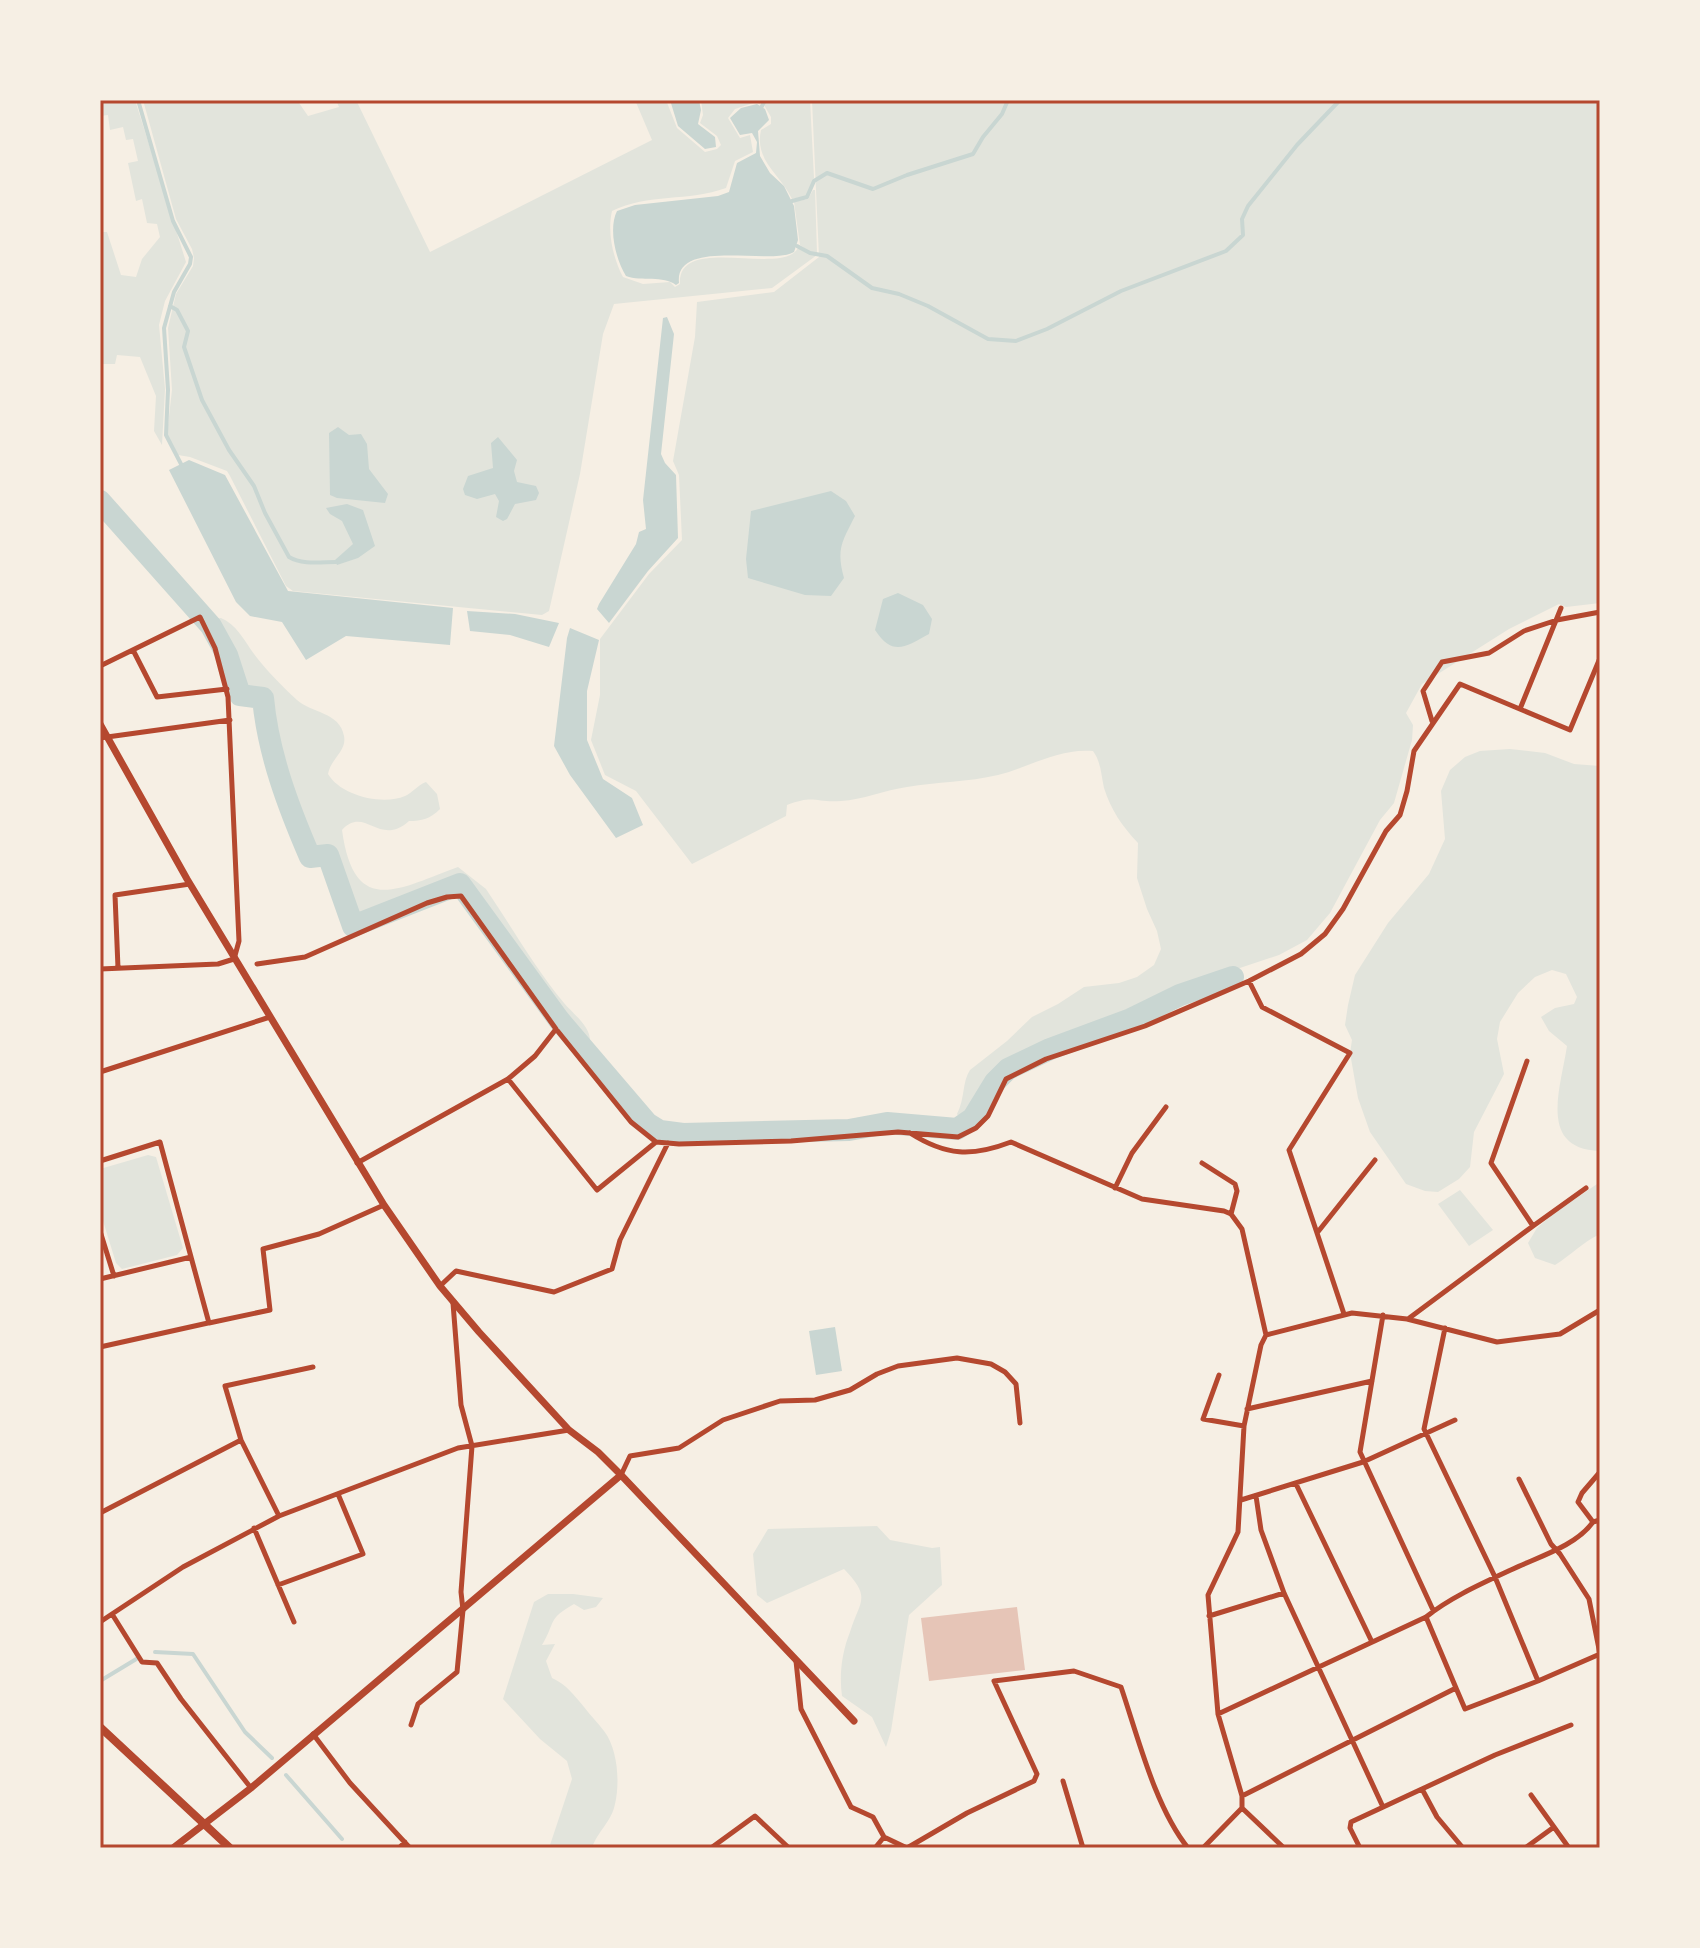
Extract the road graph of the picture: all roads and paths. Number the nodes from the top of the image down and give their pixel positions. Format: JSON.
{"nodes":[{"id":1,"x":1561,"y":608,"type":"dead end"},
{"id":2,"x":1600,"y":612,"type":"edge"},
{"id":3,"x":1557,"y":620,"type":"junction"},
{"id":4,"x":133,"y":650,"type":"junction"},
{"id":5,"x":1600,"y":658,"type":"edge"},
{"id":6,"x":100,"y":666,"type":"edge"},
{"id":7,"x":227,"y":689,"type":"junction"},
{"id":8,"x":1520,"y":709,"type":"junction"},
{"id":9,"x":230,"y":720,"type":"junction"},
{"id":10,"x":1432,"y":722,"type":"junction"},
{"id":11,"x":100,"y":724,"type":"edge"},
{"id":12,"x":103,"y":738,"type":"edge"},
{"id":13,"x":190,"y":884,"type":"junction"},
{"id":14,"x":234,"y":959,"type":"junction"},
{"id":15,"x":257,"y":964,"type":"dead end"},
{"id":16,"x":118,"y":968,"type":"junction"},
{"id":17,"x":100,"y":969,"type":"edge"},
{"id":18,"x":1249,"y":981,"type":"junction"},
{"id":19,"x":271,"y":1017,"type":"junction"},
{"id":20,"x":556,"y":1029,"type":"junction"},
{"id":21,"x":1527,"y":1061,"type":"dead end"},
{"id":22,"x":100,"y":1072,"type":"edge"},
{"id":23,"x":508,"y":1079,"type":"junction"},
{"id":24,"x":1166,"y":1107,"type":"dead end"},
{"id":25,"x":909,"y":1133,"type":"junction"},
{"id":26,"x":656,"y":1142,"type":"junction"},
{"id":27,"x":668,"y":1143,"type":"junction"},
{"id":28,"x":1375,"y":1160,"type":"dead end"},
{"id":29,"x":100,"y":1161,"type":"edge"},
{"id":30,"x":357,"y":1163,"type":"junction"},
{"id":31,"x":1202,"y":1163,"type":"dead end"},
{"id":32,"x":1115,"y":1188,"type":"junction"},
{"id":33,"x":1586,"y":1188,"type":"dead end"},
{"id":34,"x":384,"y":1205,"type":"junction"},
{"id":35,"x":1231,"y":1214,"type":"junction"},
{"id":36,"x":1533,"y":1226,"type":"junction"},
{"id":37,"x":100,"y":1231,"type":"edge"},
{"id":38,"x":1317,"y":1233,"type":"junction"},
{"id":39,"x":191,"y":1257,"type":"junction"},
{"id":40,"x":114,"y":1276,"type":"junction"},
{"id":41,"x":100,"y":1279,"type":"edge"},
{"id":42,"x":440,"y":1286,"type":"junction"},
{"id":43,"x":453,"y":1302,"type":"junction"},
{"id":44,"x":1600,"y":1310,"type":"edge"},
{"id":45,"x":1344,"y":1314,"type":"junction"},
{"id":46,"x":1383,"y":1315,"type":"junction"},
{"id":47,"x":1407,"y":1319,"type":"junction"},
{"id":48,"x":209,"y":1323,"type":"junction"},
{"id":49,"x":1445,"y":1328,"type":"junction"},
{"id":50,"x":1266,"y":1335,"type":"junction"},
{"id":51,"x":100,"y":1347,"type":"edge"},
{"id":52,"x":313,"y":1367,"type":"dead end"},
{"id":53,"x":1219,"y":1375,"type":"dead end"},
{"id":54,"x":1372,"y":1381,"type":"junction"},
{"id":55,"x":1247,"y":1409,"type":"junction"},
{"id":56,"x":1455,"y":1420,"type":"dead end"},
{"id":57,"x":1020,"y":1423,"type":"dead end"},
{"id":58,"x":1244,"y":1426,"type":"junction"},
{"id":59,"x":569,"y":1430,"type":"junction"},
{"id":60,"x":1426,"y":1433,"type":"junction"},
{"id":61,"x":241,"y":1440,"type":"junction"},
{"id":62,"x":472,"y":1446,"type":"junction"},
{"id":63,"x":1363,"y":1462,"type":"junction"},
{"id":64,"x":1600,"y":1472,"type":"edge"},
{"id":65,"x":621,"y":1475,"type":"junction"},
{"id":66,"x":1519,"y":1479,"type":"dead end"},
{"id":67,"x":1296,"y":1484,"type":"junction"},
{"id":68,"x":338,"y":1494,"type":"junction"},
{"id":69,"x":1256,"y":1496,"type":"junction"},
{"id":70,"x":1241,"y":1500,"type":"junction"},
{"id":71,"x":100,"y":1513,"type":"edge"},
{"id":72,"x":279,"y":1516,"type":"junction"},
{"id":73,"x":1596,"y":1521,"type":"edge"},
{"id":74,"x":254,"y":1528,"type":"junction"},
{"id":75,"x":1556,"y":1549,"type":"junction"},
{"id":76,"x":1495,"y":1577,"type":"junction"},
{"id":77,"x":278,"y":1585,"type":"junction"},
{"id":78,"x":1284,"y":1593,"type":"junction"},
{"id":79,"x":463,"y":1610,"type":"junction"},
{"id":80,"x":1433,"y":1610,"type":"junction"},
{"id":81,"x":112,"y":1614,"type":"junction"},
{"id":82,"x":1209,"y":1616,"type":"junction"},
{"id":83,"x":1426,"y":1617,"type":"junction"},
{"id":84,"x":100,"y":1622,"type":"edge"},
{"id":85,"x":294,"y":1622,"type":"dead end"},
{"id":86,"x":1372,"y":1642,"type":"junction"},
{"id":87,"x":1600,"y":1654,"type":"edge"},
{"id":88,"x":796,"y":1661,"type":"junction"},
{"id":89,"x":1318,"y":1668,"type":"junction"},
{"id":90,"x":1538,"y":1681,"type":"junction"},
{"id":91,"x":1456,"y":1688,"type":"junction"},
{"id":92,"x":1218,"y":1714,"type":"junction"},
{"id":93,"x":854,"y":1721,"type":"dead end"},
{"id":94,"x":411,"y":1725,"type":"dead end"},
{"id":95,"x":1571,"y":1725,"type":"dead end"},
{"id":96,"x":100,"y":1727,"type":"edge"},
{"id":97,"x":313,"y":1734,"type":"junction"},
{"id":98,"x":1353,"y":1741,"type":"junction"},
{"id":99,"x":1063,"y":1781,"type":"dead end"},
{"id":100,"x":251,"y":1788,"type":"junction"},
{"id":101,"x":1422,"y":1789,"type":"junction"},
{"id":102,"x":1531,"y":1795,"type":"dead end"},
{"id":103,"x":1242,"y":1796,"type":"junction"},
{"id":104,"x":1383,"y":1807,"type":"junction"},
{"id":105,"x":1242,"y":1808,"type":"junction"},
{"id":106,"x":206,"y":1825,"type":"junction"},
{"id":107,"x":1554,"y":1827,"type":"junction"},
{"id":108,"x":884,"y":1837,"type":"junction"},
{"id":109,"x":405,"y":1842,"type":"junction"},
{"id":110,"x":1208,"y":1842,"type":"junction"},
{"id":111,"x":173,"y":1848,"type":"edge"},
{"id":112,"x":230,"y":1848,"type":"edge"},
{"id":113,"x":399,"y":1848,"type":"edge"},
{"id":114,"x":410,"y":1848,"type":"edge"},
{"id":115,"x":711,"y":1848,"type":"edge"},
{"id":116,"x":789,"y":1848,"type":"edge"},
{"id":117,"x":875,"y":1848,"type":"edge"},
{"id":118,"x":1083,"y":1848,"type":"edge"},
{"id":119,"x":1188,"y":1848,"type":"edge"},
{"id":120,"x":1203,"y":1848,"type":"edge"},
{"id":121,"x":1214,"y":1848,"type":"edge"},
{"id":122,"x":1284,"y":1848,"type":"edge"},
{"id":123,"x":1360,"y":1848,"type":"edge"},
{"id":124,"x":1463,"y":1848,"type":"edge"},
{"id":125,"x":1525,"y":1848,"type":"edge"},
{"id":126,"x":1569,"y":1848,"type":"edge"}],
"edges":[{"from":1,"to":3,"type":"street"},
{"from":2,"to":3,"type":"street"},
{"from":3,"to":8,"type":"street"},
{"from":3,"to":10,"type":"street"},
{"from":4,"to":6,"type":"street"},
{"from":4,"to":7,"type":"street"},
{"from":4,"to":7,"type":"street"},
{"from":5,"to":8,"type":"street"},
{"from":7,"to":9,"type":"street"},
{"from":8,"to":10,"type":"street"},
{"from":9,"to":12,"type":"street"},
{"from":9,"to":14,"type":"street"},
{"from":10,"to":18,"type":"street"},
{"from":11,"to":12,"type":"street"},
{"from":12,"to":13,"type":"street"},
{"from":13,"to":14,"type":"street"},
{"from":13,"to":16,"type":"street"},
{"from":14,"to":16,"type":"street"},
{"from":14,"to":19,"type":"street"},
{"from":15,"to":20,"type":"street"},
{"from":16,"to":17,"type":"street"},
{"from":18,"to":25,"type":"street"},
{"from":18,"to":38,"type":"street"},
{"from":19,"to":22,"type":"street"},
{"from":19,"to":30,"type":"street"},
{"from":20,"to":23,"type":"street"},
{"from":20,"to":26,"type":"street"},
{"from":21,"to":36,"type":"street"},
{"from":23,"to":26,"type":"street"},
{"from":23,"to":30,"type":"street"},
{"from":24,"to":32,"type":"street"},
{"from":25,"to":27,"type":"street"},
{"from":25,"to":32,"type":"street"},
{"from":26,"to":27,"type":"street"},
{"from":27,"to":42,"type":"street"},
{"from":28,"to":38,"type":"street"},
{"from":29,"to":39,"type":"street"},
{"from":30,"to":34,"type":"street"},
{"from":31,"to":35,"type":"street"},
{"from":32,"to":35,"type":"street"},
{"from":33,"to":36,"type":"street"},
{"from":34,"to":42,"type":"street"},
{"from":34,"to":48,"type":"street"},
{"from":35,"to":50,"type":"street"},
{"from":36,"to":47,"type":"street"},
{"from":37,"to":40,"type":"street"},
{"from":38,"to":45,"type":"street"},
{"from":39,"to":40,"type":"street"},
{"from":39,"to":48,"type":"street"},
{"from":40,"to":41,"type":"street"},
{"from":42,"to":43,"type":"street"},
{"from":43,"to":59,"type":"street"},
{"from":43,"to":62,"type":"street"},
{"from":44,"to":49,"type":"street"},
{"from":45,"to":46,"type":"street"},
{"from":45,"to":50,"type":"street"},
{"from":46,"to":47,"type":"street"},
{"from":46,"to":54,"type":"street"},
{"from":47,"to":49,"type":"street"},
{"from":48,"to":51,"type":"street"},
{"from":49,"to":60,"type":"street"},
{"from":50,"to":55,"type":"street"},
{"from":52,"to":61,"type":"street"},
{"from":53,"to":58,"type":"street"},
{"from":54,"to":55,"type":"street"},
{"from":54,"to":63,"type":"street"},
{"from":55,"to":58,"type":"street"},
{"from":56,"to":60,"type":"street"},
{"from":57,"to":65,"type":"street"},
{"from":58,"to":70,"type":"street"},
{"from":59,"to":62,"type":"street"},
{"from":59,"to":65,"type":"street"},
{"from":60,"to":63,"type":"street"},
{"from":60,"to":76,"type":"street"},
{"from":61,"to":71,"type":"street"},
{"from":61,"to":72,"type":"street"},
{"from":62,"to":68,"type":"street"},
{"from":62,"to":79,"type":"street"},
{"from":63,"to":67,"type":"street"},
{"from":63,"to":80,"type":"street"},
{"from":64,"to":73,"type":"street"},
{"from":65,"to":79,"type":"street"},
{"from":65,"to":88,"type":"street"},
{"from":66,"to":75,"type":"street"},
{"from":67,"to":69,"type":"street"},
{"from":67,"to":86,"type":"street"},
{"from":68,"to":72,"type":"street"},
{"from":68,"to":77,"type":"street"},
{"from":69,"to":70,"type":"street"},
{"from":69,"to":78,"type":"street"},
{"from":70,"to":82,"type":"street"},
{"from":72,"to":74,"type":"street"},
{"from":73,"to":75,"type":"street"},
{"from":74,"to":77,"type":"street"},
{"from":74,"to":81,"type":"street"},
{"from":75,"to":76,"type":"street"},
{"from":75,"to":87,"type":"street"},
{"from":76,"to":80,"type":"street"},
{"from":76,"to":90,"type":"street"},
{"from":77,"to":85,"type":"street"},
{"from":78,"to":82,"type":"street"},
{"from":78,"to":89,"type":"street"},
{"from":79,"to":94,"type":"street"},
{"from":79,"to":97,"type":"street"},
{"from":80,"to":83,"type":"street"},
{"from":81,"to":84,"type":"street"},
{"from":81,"to":100,"type":"street"},
{"from":82,"to":92,"type":"street"},
{"from":83,"to":86,"type":"street"},
{"from":83,"to":91,"type":"street"},
{"from":86,"to":89,"type":"street"},
{"from":87,"to":90,"type":"street"},
{"from":88,"to":93,"type":"street"},
{"from":88,"to":108,"type":"street"},
{"from":89,"to":92,"type":"street"},
{"from":89,"to":98,"type":"street"},
{"from":90,"to":91,"type":"street"},
{"from":91,"to":98,"type":"street"},
{"from":92,"to":103,"type":"street"},
{"from":95,"to":101,"type":"street"},
{"from":96,"to":106,"type":"main road"},
{"from":97,"to":100,"type":"street"},
{"from":97,"to":109,"type":"street"},
{"from":98,"to":103,"type":"street"},
{"from":98,"to":104,"type":"street"},
{"from":99,"to":118,"type":"street"},
{"from":100,"to":106,"type":"street"},
{"from":101,"to":104,"type":"street"},
{"from":101,"to":124,"type":"street"},
{"from":102,"to":107,"type":"street"},
{"from":103,"to":105,"type":"street"},
{"from":104,"to":123,"type":"street"},
{"from":105,"to":110,"type":"street"},
{"from":105,"to":122,"type":"street"},
{"from":106,"to":111,"type":"street"},
{"from":106,"to":112,"type":"main road"},
{"from":107,"to":125,"type":"street"},
{"from":107,"to":126,"type":"street"},
{"from":108,"to":117,"type":"street"},
{"from":108,"to":119,"type":"street"},
{"from":109,"to":113,"type":"street"},
{"from":109,"to":114,"type":"street"},
{"from":110,"to":120,"type":"street"},
{"from":110,"to":121,"type":"street"},
{"from":115,"to":116,"type":"street"}]}
